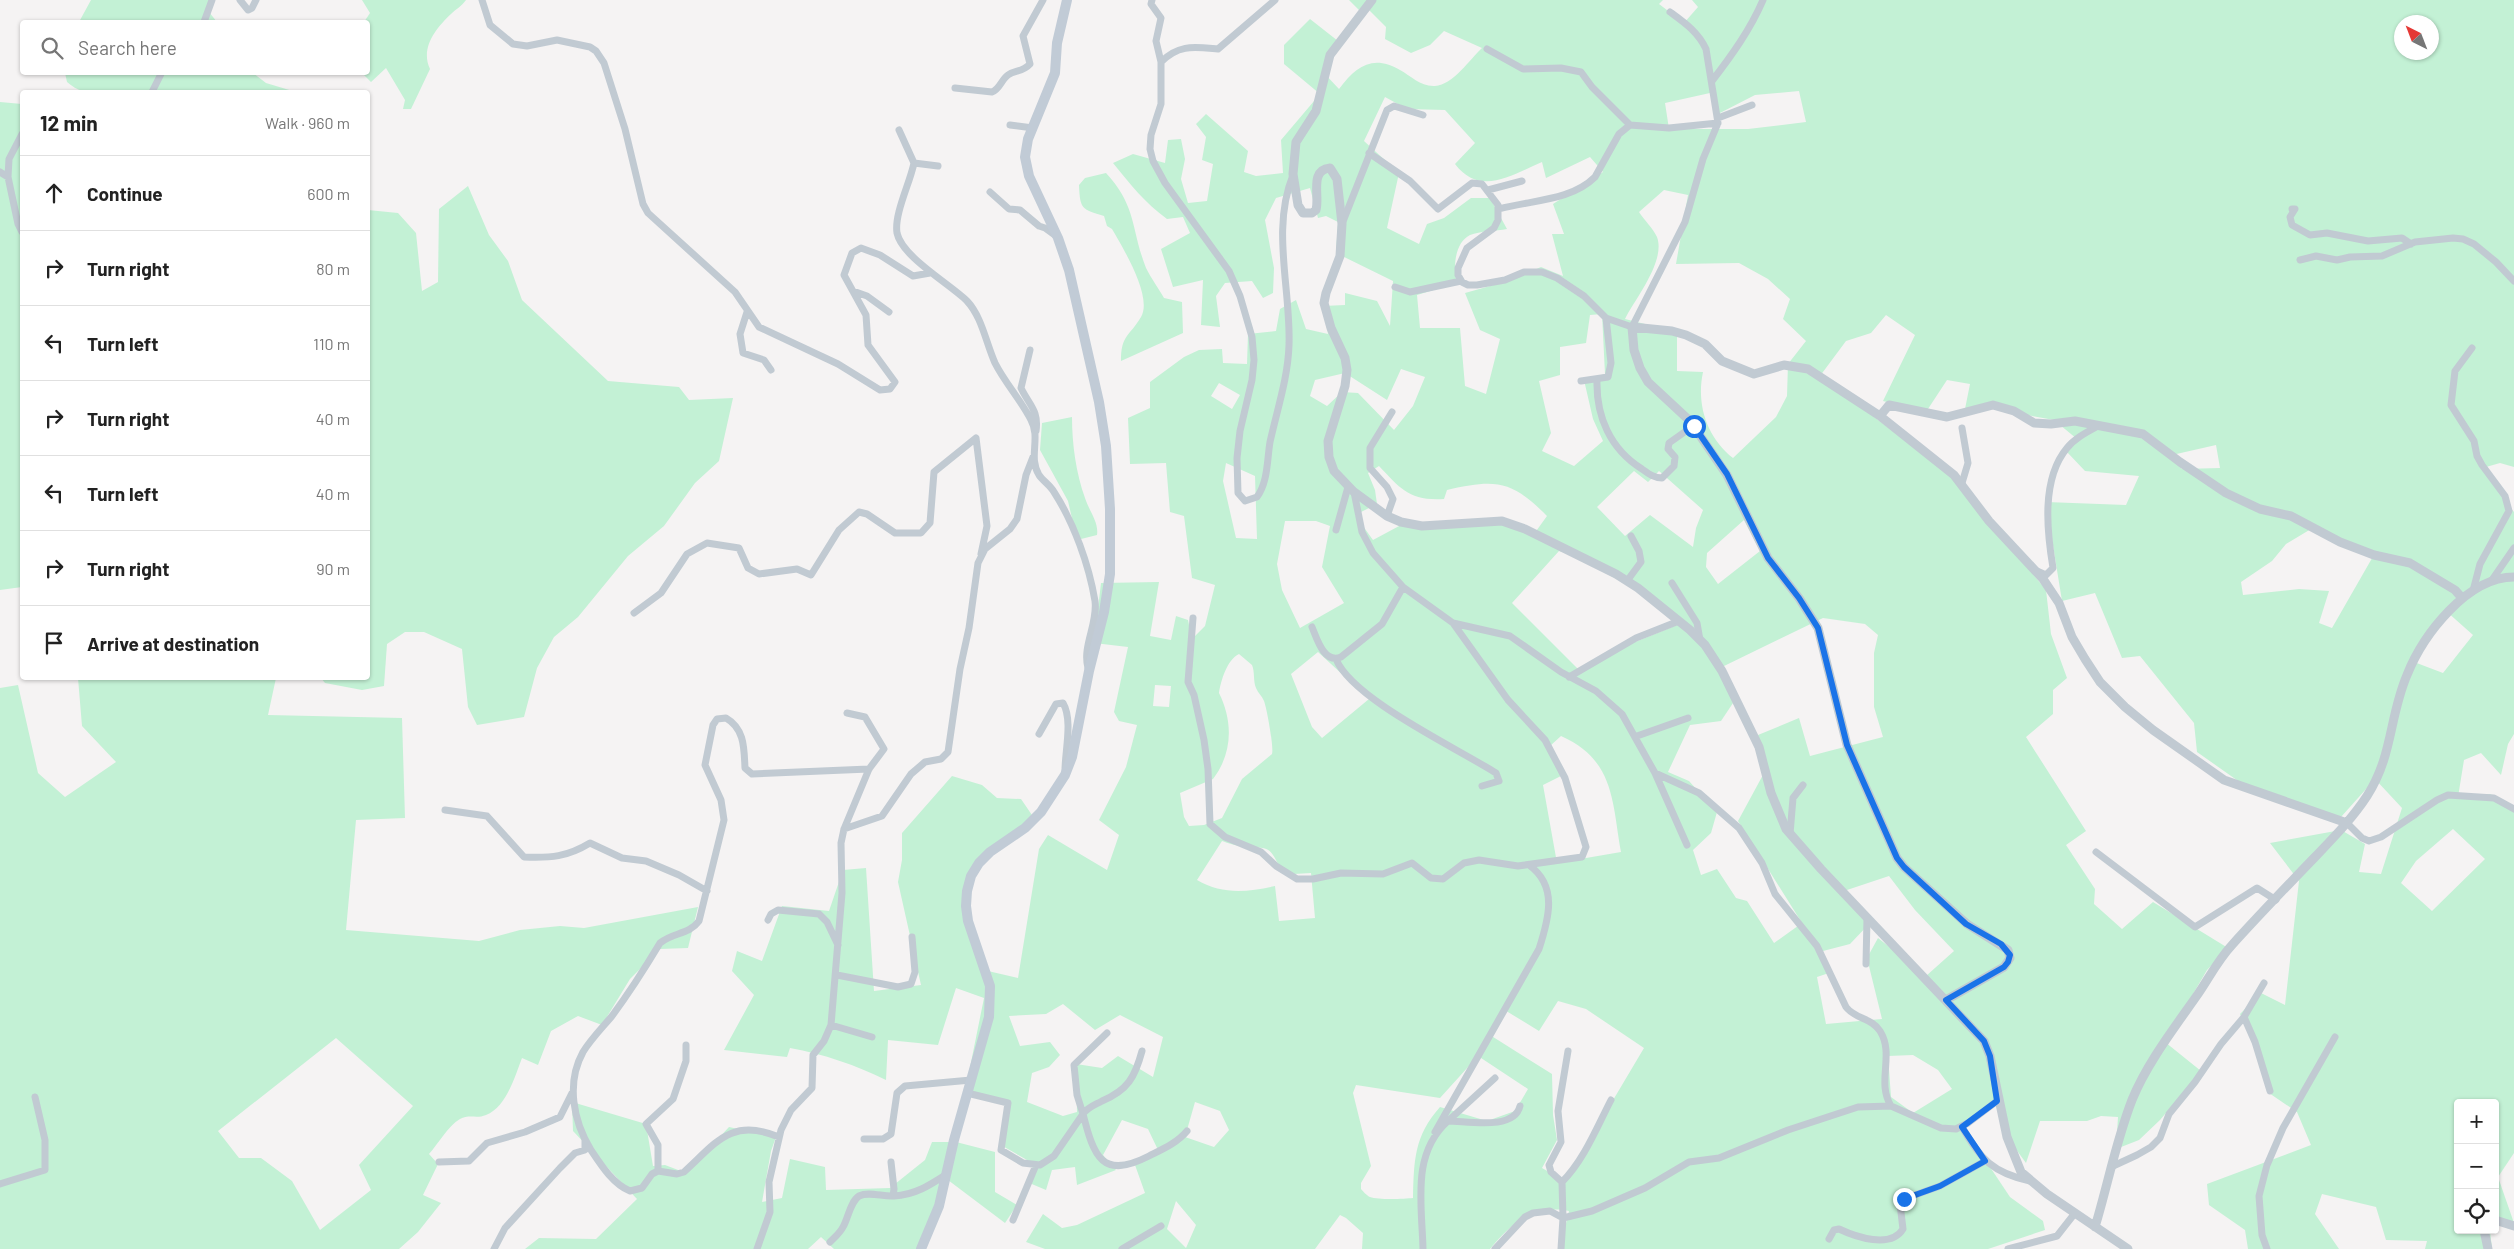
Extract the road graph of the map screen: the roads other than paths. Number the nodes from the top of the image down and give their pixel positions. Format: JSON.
{"nodes":[{"id":1,"x":212,"y":0,"type":"edge"},
{"id":2,"x":240,"y":0,"type":"edge"},
{"id":3,"x":256,"y":0,"type":"edge"},
{"id":4,"x":482,"y":0,"type":"edge"},
{"id":5,"x":1043,"y":0,"type":"edge"},
{"id":6,"x":1067,"y":0,"type":"edge"},
{"id":7,"x":1152,"y":0,"type":"edge"},
{"id":8,"x":1275,"y":0,"type":"edge"},
{"id":9,"x":1372,"y":0,"type":"edge"},
{"id":10,"x":1763,"y":0,"type":"edge"},
{"id":11,"x":1670,"y":12,"type":"dead end"},
{"id":12,"x":205,"y":20,"type":"edge"},
{"id":13,"x":1487,"y":49,"type":"dead end"},
{"id":14,"x":1161,"y":62,"type":"junction"},
{"id":15,"x":160,"y":75,"type":"edge"},
{"id":16,"x":1712,"y":81,"type":"junction"},
{"id":17,"x":954,"y":88,"type":"dead end"},
{"id":18,"x":153,"y":90,"type":"edge"},
{"id":19,"x":1752,"y":105,"type":"dead end"},
{"id":20,"x":1422,"y":115,"type":"dead end"},
{"id":21,"x":1718,"y":121,"type":"junction"},
{"id":22,"x":1010,"y":125,"type":"dead end"},
{"id":23,"x":1630,"y":125,"type":"junction"},
{"id":24,"x":1033,"y":128,"type":"junction"},
{"id":25,"x":899,"y":130,"type":"dead end"},
{"id":26,"x":20,"y":138,"type":"edge"},
{"id":27,"x":1370,"y":153,"type":"junction"},
{"id":28,"x":914,"y":163,"type":"junction"},
{"id":29,"x":938,"y":166,"type":"dead end"},
{"id":30,"x":0,"y":172,"type":"edge"},
{"id":31,"x":1294,"y":174,"type":"junction"},
{"id":32,"x":8,"y":177,"type":"junction"},
{"id":33,"x":1522,"y":181,"type":"dead end"},
{"id":34,"x":1488,"y":190,"type":"junction"},
{"id":35,"x":990,"y":192,"type":"dead end"},
{"id":36,"x":1499,"y":209,"type":"junction"},
{"id":37,"x":2292,"y":209,"type":"dead end"},
{"id":38,"x":1342,"y":224,"type":"junction"},
{"id":39,"x":20,"y":228,"type":"edge"},
{"id":40,"x":1058,"y":238,"type":"junction"},
{"id":41,"x":2410,"y":244,"type":"junction"},
{"id":42,"x":2300,"y":260,"type":"dead end"},
{"id":43,"x":930,"y":273,"type":"junction"},
{"id":44,"x":1461,"y":280,"type":"junction"},
{"id":45,"x":2514,"y":281,"type":"edge"},
{"id":46,"x":1395,"y":287,"type":"dead end"},
{"id":47,"x":853,"y":291,"type":"junction"},
{"id":48,"x":748,"y":312,"type":"junction"},
{"id":49,"x":889,"y":312,"type":"dead end"},
{"id":50,"x":1606,"y":318,"type":"junction"},
{"id":51,"x":1632,"y":327,"type":"junction"},
{"id":52,"x":2472,"y":348,"type":"dead end"},
{"id":53,"x":1030,"y":350,"type":"dead end"},
{"id":54,"x":771,"y":370,"type":"dead end"},
{"id":55,"x":1597,"y":380,"type":"junction"},
{"id":56,"x":1582,"y":381,"type":"dead end"},
{"id":57,"x":1392,"y":412,"type":"dead end"},
{"id":58,"x":1880,"y":416,"type":"junction"},
{"id":59,"x":1694,"y":426,"type":"junction"},
{"id":60,"x":2098,"y":426,"type":"junction"},
{"id":61,"x":1962,"y":428,"type":"dead end"},
{"id":62,"x":1036,"y":431,"type":"junction"},
{"id":63,"x":1033,"y":457,"type":"junction"},
{"id":64,"x":1962,"y":483,"type":"junction"},
{"id":65,"x":1351,"y":490,"type":"junction"},
{"id":66,"x":1387,"y":516,"type":"junction"},
{"id":67,"x":1336,"y":530,"type":"dead end"},
{"id":68,"x":1631,"y":536,"type":"dead end"},
{"id":69,"x":2514,"y":548,"type":"edge"},
{"id":70,"x":981,"y":554,"type":"junction"},
{"id":71,"x":2036,"y":571,"type":"junction"},
{"id":72,"x":2514,"y":577,"type":"edge"},
{"id":73,"x":2492,"y":580,"type":"junction"},
{"id":74,"x":1627,"y":581,"type":"junction"},
{"id":75,"x":1672,"y":583,"type":"dead end"},
{"id":76,"x":1403,"y":587,"type":"junction"},
{"id":77,"x":2473,"y":590,"type":"junction"},
{"id":78,"x":2462,"y":598,"type":"junction"},
{"id":79,"x":634,"y":613,"type":"dead end"},
{"id":80,"x":1193,"y":618,"type":"dead end"},
{"id":81,"x":1679,"y":621,"type":"junction"},
{"id":82,"x":1453,"y":623,"type":"junction"},
{"id":83,"x":1312,"y":627,"type":"dead end"},
{"id":84,"x":1700,"y":640,"type":"junction"},
{"id":85,"x":1336,"y":659,"type":"junction"},
{"id":86,"x":1089,"y":671,"type":"junction"},
{"id":87,"x":1569,"y":677,"type":"junction"},
{"id":88,"x":847,"y":713,"type":"dead end"},
{"id":89,"x":1688,"y":718,"type":"dead end"},
{"id":90,"x":1039,"y":734,"type":"dead end"},
{"id":91,"x":1637,"y":736,"type":"junction"},
{"id":92,"x":869,"y":769,"type":"junction"},
{"id":93,"x":1656,"y":773,"type":"junction"},
{"id":94,"x":1065,"y":775,"type":"junction"},
{"id":95,"x":1803,"y":785,"type":"dead end"},
{"id":96,"x":1482,"y":786,"type":"dead end"},
{"id":97,"x":2514,"y":809,"type":"edge"},
{"id":98,"x":445,"y":810,"type":"dead end"},
{"id":99,"x":2347,"y":823,"type":"junction"},
{"id":100,"x":844,"y":829,"type":"junction"},
{"id":101,"x":1790,"y":834,"type":"junction"},
{"id":102,"x":1686,"y":845,"type":"dead end"},
{"id":103,"x":2096,"y":852,"type":"dead end"},
{"id":104,"x":1529,"y":865,"type":"junction"},
{"id":105,"x":707,"y":891,"type":"junction"},
{"id":106,"x":2276,"y":900,"type":"junction"},
{"id":107,"x":1867,"y":918,"type":"junction"},
{"id":108,"x":768,"y":920,"type":"dead end"},
{"id":109,"x":912,"y":937,"type":"dead end"},
{"id":110,"x":838,"y":945,"type":"junction"},
{"id":111,"x":1866,"y":964,"type":"dead end"},
{"id":112,"x":836,"y":975,"type":"junction"},
{"id":113,"x":2264,"y":983,"type":"dead end"},
{"id":114,"x":1946,"y":1000,"type":"junction"},
{"id":115,"x":2244,"y":1017,"type":"junction"},
{"id":116,"x":831,"y":1025,"type":"junction"},
{"id":117,"x":1107,"y":1033,"type":"dead end"},
{"id":118,"x":2335,"y":1037,"type":"dead end"},
{"id":119,"x":872,"y":1038,"type":"dead end"},
{"id":120,"x":686,"y":1045,"type":"dead end"},
{"id":121,"x":1142,"y":1051,"type":"dead end"},
{"id":122,"x":1568,"y":1051,"type":"dead end"},
{"id":123,"x":1495,"y":1078,"type":"dead end"},
{"id":124,"x":971,"y":1080,"type":"junction"},
{"id":125,"x":574,"y":1090,"type":"junction"},
{"id":126,"x":2270,"y":1091,"type":"dead end"},
{"id":127,"x":967,"y":1093,"type":"junction"},
{"id":128,"x":35,"y":1097,"type":"dead end"},
{"id":129,"x":1611,"y":1100,"type":"dead end"},
{"id":130,"x":1997,"y":1101,"type":"junction"},
{"id":131,"x":1520,"y":1106,"type":"dead end"},
{"id":132,"x":1891,"y":1106,"type":"junction"},
{"id":133,"x":1083,"y":1114,"type":"junction"},
{"id":134,"x":1448,"y":1121,"type":"junction"},
{"id":135,"x":1962,"y":1127,"type":"junction"},
{"id":136,"x":1187,"y":1130,"type":"dead end"},
{"id":137,"x":1435,"y":1132,"type":"junction"},
{"id":138,"x":779,"y":1137,"type":"junction"},
{"id":139,"x":864,"y":1139,"type":"dead end"},
{"id":140,"x":586,"y":1140,"type":"junction"},
{"id":141,"x":1985,"y":1161,"type":"junction"},
{"id":142,"x":439,"y":1162,"type":"dead end"},
{"id":143,"x":891,"y":1162,"type":"dead end"},
{"id":144,"x":1036,"y":1165,"type":"junction"},
{"id":145,"x":2111,"y":1167,"type":"junction"},
{"id":146,"x":658,"y":1171,"type":"junction"},
{"id":147,"x":947,"y":1174,"type":"junction"},
{"id":148,"x":2030,"y":1181,"type":"junction"},
{"id":149,"x":1562,"y":1182,"type":"junction"},
{"id":150,"x":0,"y":1184,"type":"edge"},
{"id":151,"x":893,"y":1196,"type":"junction"},
{"id":152,"x":2075,"y":1213,"type":"junction"},
{"id":153,"x":1563,"y":1218,"type":"junction"},
{"id":154,"x":1013,"y":1220,"type":"dead end"},
{"id":155,"x":2499,"y":1221,"type":"edge"},
{"id":156,"x":1160,"y":1226,"type":"dead end"},
{"id":157,"x":2514,"y":1226,"type":"edge"},
{"id":158,"x":2095,"y":1227,"type":"junction"},
{"id":159,"x":2485,"y":1234,"type":"edge"},
{"id":160,"x":1830,"y":1239,"type":"dead end"},
{"id":161,"x":830,"y":1242,"type":"dead end"},
{"id":162,"x":494,"y":1249,"type":"edge"},
{"id":163,"x":757,"y":1249,"type":"edge"},
{"id":164,"x":921,"y":1249,"type":"edge"},
{"id":165,"x":1122,"y":1249,"type":"edge"},
{"id":166,"x":1423,"y":1249,"type":"edge"},
{"id":167,"x":1495,"y":1249,"type":"edge"},
{"id":168,"x":1561,"y":1249,"type":"edge"},
{"id":169,"x":2008,"y":1249,"type":"edge"},
{"id":170,"x":2128,"y":1249,"type":"edge"},
{"id":171,"x":2266,"y":1249,"type":"edge"},
{"id":172,"x":2488,"y":1249,"type":"edge"}],
"edges":[{"from":1,"to":12,"type":"street"},
{"from":2,"to":3,"type":"street"},
{"from":4,"to":48,"type":"street"},
{"from":5,"to":17,"type":"street"},
{"from":6,"to":24,"type":"main road"},
{"from":7,"to":14,"type":"street"},
{"from":8,"to":14,"type":"street"},
{"from":9,"to":31,"type":"street"},
{"from":10,"to":16,"type":"street"},
{"from":11,"to":16,"type":"street"},
{"from":13,"to":23,"type":"street"},
{"from":14,"to":31,"type":"street"},
{"from":15,"to":18,"type":"street"},
{"from":16,"to":21,"type":"street"},
{"from":19,"to":21,"type":"street"},
{"from":20,"to":27,"type":"street"},
{"from":21,"to":23,"type":"street"},
{"from":21,"to":51,"type":"street"},
{"from":22,"to":24,"type":"street"},
{"from":23,"to":36,"type":"street"},
{"from":24,"to":40,"type":"main road"},
{"from":25,"to":28,"type":"street"},
{"from":26,"to":32,"type":"street"},
{"from":27,"to":34,"type":"street"},
{"from":27,"to":38,"type":"street"},
{"from":28,"to":29,"type":"street"},
{"from":28,"to":43,"type":"street"},
{"from":30,"to":32,"type":"street"},
{"from":31,"to":38,"type":"street"},
{"from":32,"to":39,"type":"street"},
{"from":33,"to":34,"type":"street"},
{"from":34,"to":36,"type":"street"},
{"from":35,"to":40,"type":"street"},
{"from":36,"to":44,"type":"street"},
{"from":37,"to":41,"type":"street"},
{"from":38,"to":65,"type":"street"},
{"from":40,"to":86,"type":"main road"},
{"from":41,"to":42,"type":"street"},
{"from":41,"to":45,"type":"street"},
{"from":43,"to":47,"type":"street"},
{"from":43,"to":62,"type":"street"},
{"from":44,"to":46,"type":"street"},
{"from":44,"to":50,"type":"street"},
{"from":47,"to":48,"type":"street"},
{"from":47,"to":49,"type":"street"},
{"from":48,"to":54,"type":"street"},
{"from":50,"to":51,"type":"street"},
{"from":50,"to":55,"type":"street"},
{"from":51,"to":58,"type":"street"},
{"from":51,"to":59,"type":"street"},
{"from":52,"to":77,"type":"street"},
{"from":53,"to":62,"type":"street"},
{"from":55,"to":56,"type":"street"},
{"from":55,"to":59,"type":"street"},
{"from":57,"to":66,"type":"street"},
{"from":58,"to":60,"type":"street"},
{"from":58,"to":64,"type":"street"},
{"from":59,"to":114,"type":"street"},
{"from":60,"to":71,"type":"street"},
{"from":60,"to":78,"type":"street"},
{"from":61,"to":64,"type":"street"},
{"from":62,"to":63,"type":"street"},
{"from":63,"to":70,"type":"street"},
{"from":63,"to":86,"type":"street"},
{"from":64,"to":71,"type":"street"},
{"from":65,"to":66,"type":"street"},
{"from":65,"to":67,"type":"street"},
{"from":65,"to":76,"type":"street"},
{"from":66,"to":74,"type":"street"},
{"from":68,"to":74,"type":"street"},
{"from":69,"to":73,"type":"street"},
{"from":70,"to":79,"type":"street"},
{"from":70,"to":100,"type":"street"},
{"from":71,"to":99,"type":"street"},
{"from":72,"to":73,"type":"street"},
{"from":73,"to":77,"type":"street"},
{"from":74,"to":81,"type":"street"},
{"from":75,"to":84,"type":"street"},
{"from":76,"to":82,"type":"street"},
{"from":76,"to":85,"type":"street"},
{"from":77,"to":78,"type":"street"},
{"from":78,"to":99,"type":"street"},
{"from":80,"to":104,"type":"street"},
{"from":81,"to":84,"type":"street"},
{"from":81,"to":87,"type":"street"},
{"from":82,"to":87,"type":"street"},
{"from":82,"to":104,"type":"street"},
{"from":83,"to":85,"type":"street"},
{"from":84,"to":101,"type":"street"},
{"from":85,"to":96,"type":"street"},
{"from":86,"to":94,"type":"main road"},
{"from":87,"to":91,"type":"street"},
{"from":88,"to":92,"type":"street"},
{"from":89,"to":91,"type":"street"},
{"from":90,"to":94,"type":"street"},
{"from":91,"to":93,"type":"street"},
{"from":92,"to":100,"type":"street"},
{"from":92,"to":105,"type":"street"},
{"from":93,"to":102,"type":"street"},
{"from":93,"to":132,"type":"street"},
{"from":94,"to":124,"type":"main road"},
{"from":95,"to":101,"type":"street"},
{"from":97,"to":99,"type":"street"},
{"from":98,"to":105,"type":"street"},
{"from":99,"to":106,"type":"street"},
{"from":100,"to":110,"type":"street"},
{"from":101,"to":107,"type":"street"},
{"from":103,"to":106,"type":"street"},
{"from":104,"to":137,"type":"street"},
{"from":105,"to":125,"type":"street"},
{"from":106,"to":145,"type":"street"},
{"from":107,"to":111,"type":"street"},
{"from":107,"to":114,"type":"street"},
{"from":108,"to":110,"type":"street"},
{"from":109,"to":112,"type":"street"},
{"from":110,"to":112,"type":"street"},
{"from":112,"to":116,"type":"street"},
{"from":113,"to":115,"type":"street"},
{"from":114,"to":130,"type":"street"},
{"from":115,"to":126,"type":"street"},
{"from":115,"to":145,"type":"street"},
{"from":116,"to":119,"type":"street"},
{"from":116,"to":138,"type":"street"},
{"from":117,"to":133,"type":"street"},
{"from":118,"to":171,"type":"street"},
{"from":120,"to":146,"type":"street"},
{"from":121,"to":133,"type":"street"},
{"from":122,"to":149,"type":"street"},
{"from":123,"to":134,"type":"street"},
{"from":124,"to":127,"type":"main road"},
{"from":124,"to":139,"type":"street"},
{"from":125,"to":140,"type":"street"},
{"from":125,"to":142,"type":"street"},
{"from":127,"to":144,"type":"street"},
{"from":127,"to":147,"type":"main road"},
{"from":128,"to":150,"type":"street"},
{"from":129,"to":149,"type":"street"},
{"from":130,"to":135,"type":"street"},
{"from":130,"to":148,"type":"street"},
{"from":131,"to":134,"type":"street"},
{"from":132,"to":135,"type":"street"},
{"from":132,"to":153,"type":"street"},
{"from":133,"to":136,"type":"street"},
{"from":133,"to":144,"type":"street"},
{"from":134,"to":137,"type":"street"},
{"from":135,"to":141,"type":"street"},
{"from":137,"to":166,"type":"street"},
{"from":138,"to":146,"type":"street"},
{"from":138,"to":163,"type":"street"},
{"from":140,"to":146,"type":"street"},
{"from":140,"to":162,"type":"street"},
{"from":141,"to":148,"type":"street"},
{"from":141,"to":160,"type":"street"},
{"from":143,"to":151,"type":"street"},
{"from":144,"to":154,"type":"street"},
{"from":145,"to":158,"type":"street"},
{"from":147,"to":151,"type":"street"},
{"from":147,"to":164,"type":"main road"},
{"from":148,"to":152,"type":"street"},
{"from":149,"to":153,"type":"street"},
{"from":151,"to":161,"type":"street"},
{"from":152,"to":158,"type":"street"},
{"from":152,"to":169,"type":"street"},
{"from":153,"to":167,"type":"street"},
{"from":153,"to":168,"type":"street"},
{"from":155,"to":157,"type":"street"},
{"from":156,"to":165,"type":"street"},
{"from":158,"to":170,"type":"street"},
{"from":159,"to":172,"type":"street"}]}
